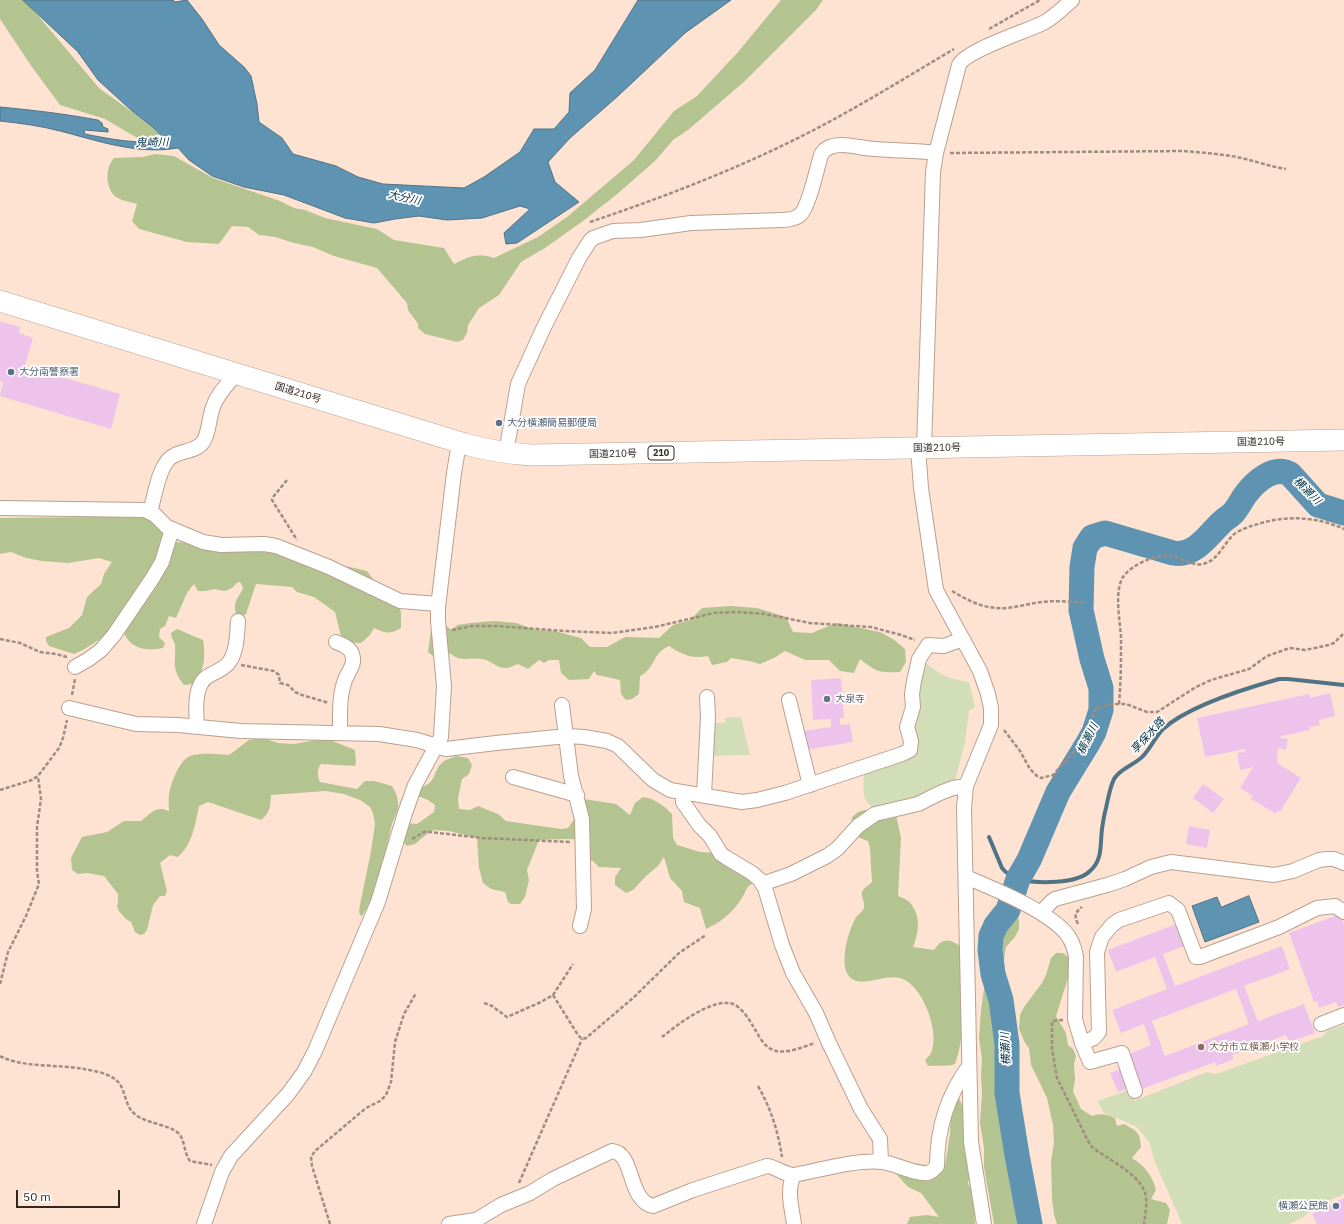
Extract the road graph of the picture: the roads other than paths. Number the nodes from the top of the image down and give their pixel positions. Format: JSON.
{"nodes":[{"id":1,"x":1072,"y":0,"type":"edge"},
{"id":2,"x":936,"y":153,"type":"junction"},
{"id":3,"x":0,"y":301,"type":"edge"},
{"id":4,"x":236,"y":374,"type":"junction"},
{"id":5,"x":1344,"y":440,"type":"edge"},
{"id":6,"x":459,"y":442,"type":"junction"},
{"id":7,"x":921,"y":448,"type":"junction"},
{"id":8,"x":506,"y":453,"type":"junction"},
{"id":9,"x":0,"y":508,"type":"edge"},
{"id":10,"x":150,"y":512,"type":"junction"},
{"id":11,"x":172,"y":529,"type":"junction"},
{"id":12,"x":438,"y":604,"type":"junction"},
{"id":13,"x":238,"y":621,"type":"dead end"},
{"id":14,"x":963,"y":639,"type":"junction"},
{"id":15,"x":336,"y":642,"type":"dead end"},
{"id":16,"x":75,"y":667,"type":"road end"},
{"id":17,"x":707,"y":697,"type":"dead end"},
{"id":18,"x":789,"y":700,"type":"dead end"},
{"id":19,"x":562,"y":705,"type":"dead end"},
{"id":20,"x":69,"y":708,"type":"road end"},
{"id":21,"x":197,"y":727,"type":"junction"},
{"id":22,"x":340,"y":732,"type":"junction"},
{"id":23,"x":567,"y":736,"type":"junction"},
{"id":24,"x":437,"y":747,"type":"junction"},
{"id":25,"x":513,"y":777,"type":"dead end"},
{"id":26,"x":810,"y":785,"type":"junction"},
{"id":27,"x":966,"y":786,"type":"junction"},
{"id":28,"x":683,"y":793,"type":"junction"},
{"id":29,"x":577,"y":795,"type":"junction"},
{"id":30,"x":704,"y":795,"type":"junction"},
{"id":31,"x":1344,"y":862,"type":"edge"},
{"id":32,"x":966,"y":876,"type":"junction"},
{"id":33,"x":762,"y":884,"type":"junction"},
{"id":34,"x":1344,"y":912,"type":"edge"},
{"id":35,"x":1041,"y":913,"type":"junction"},
{"id":36,"x":580,"y":926,"type":"dead end"},
{"id":37,"x":1344,"y":1015,"type":"edge"},
{"id":38,"x":1321,"y":1024,"type":"dead end"},
{"id":39,"x":1082,"y":1043,"type":"junction"},
{"id":40,"x":969,"y":1066,"type":"junction"},
{"id":41,"x":1135,"y":1091,"type":"dead end"},
{"id":42,"x":881,"y":1162,"type":"junction"},
{"id":43,"x":789,"y":1174,"type":"junction"},
{"id":44,"x":204,"y":1224,"type":"edge"},
{"id":45,"x":450,"y":1224,"type":"edge"},
{"id":46,"x":794,"y":1224,"type":"edge"},
{"id":47,"x":984,"y":1224,"type":"edge"}],
"edges":[{"from":1,"to":2,"type":"street"},
{"from":2,"to":7,"type":"street"},
{"from":2,"to":8,"type":"street"},
{"from":3,"to":4,"type":"highway","name":"国道210号","number":"210"},
{"from":4,"to":6,"type":"highway","name":"国道210号","number":"210"},
{"from":4,"to":10,"type":"street"},
{"from":5,"to":7,"type":"highway","name":"国道210号","number":"210"},
{"from":6,"to":8,"type":"highway","name":"国道210号","number":"210"},
{"from":6,"to":12,"type":"street"},
{"from":7,"to":8,"type":"highway","name":"国道210号","number":"210"},
{"from":7,"to":14,"type":"street"},
{"from":9,"to":10,"type":"street"},
{"from":10,"to":11,"type":"street"},
{"from":11,"to":12,"type":"street"},
{"from":11,"to":16,"type":"street"},
{"from":12,"to":24,"type":"street"},
{"from":13,"to":21,"type":"street"},
{"from":14,"to":26,"type":"street"},
{"from":14,"to":27,"type":"street"},
{"from":15,"to":22,"type":"street"},
{"from":17,"to":30,"type":"street"},
{"from":18,"to":26,"type":"street"},
{"from":19,"to":23,"type":"street"},
{"from":20,"to":21,"type":"street"},
{"from":21,"to":22,"type":"street"},
{"from":22,"to":24,"type":"street"},
{"from":23,"to":24,"type":"street"},
{"from":23,"to":28,"type":"street"},
{"from":23,"to":29,"type":"street"},
{"from":24,"to":44,"type":"street"},
{"from":25,"to":29,"type":"street"},
{"from":26,"to":30,"type":"street"},
{"from":27,"to":32,"type":"street"},
{"from":27,"to":33,"type":"street"},
{"from":28,"to":30,"type":"street"},
{"from":28,"to":33,"type":"street"},
{"from":29,"to":36,"type":"street"},
{"from":31,"to":35,"type":"street"},
{"from":32,"to":35,"type":"street"},
{"from":32,"to":40,"type":"street"},
{"from":33,"to":42,"type":"street"},
{"from":34,"to":39,"type":"street"},
{"from":35,"to":39,"type":"street"},
{"from":37,"to":38,"type":"street"},
{"from":39,"to":41,"type":"street"},
{"from":40,"to":42,"type":"street"},
{"from":40,"to":47,"type":"street"},
{"from":42,"to":43,"type":"street"},
{"from":43,"to":45,"type":"street"},
{"from":43,"to":46,"type":"street"}]}
